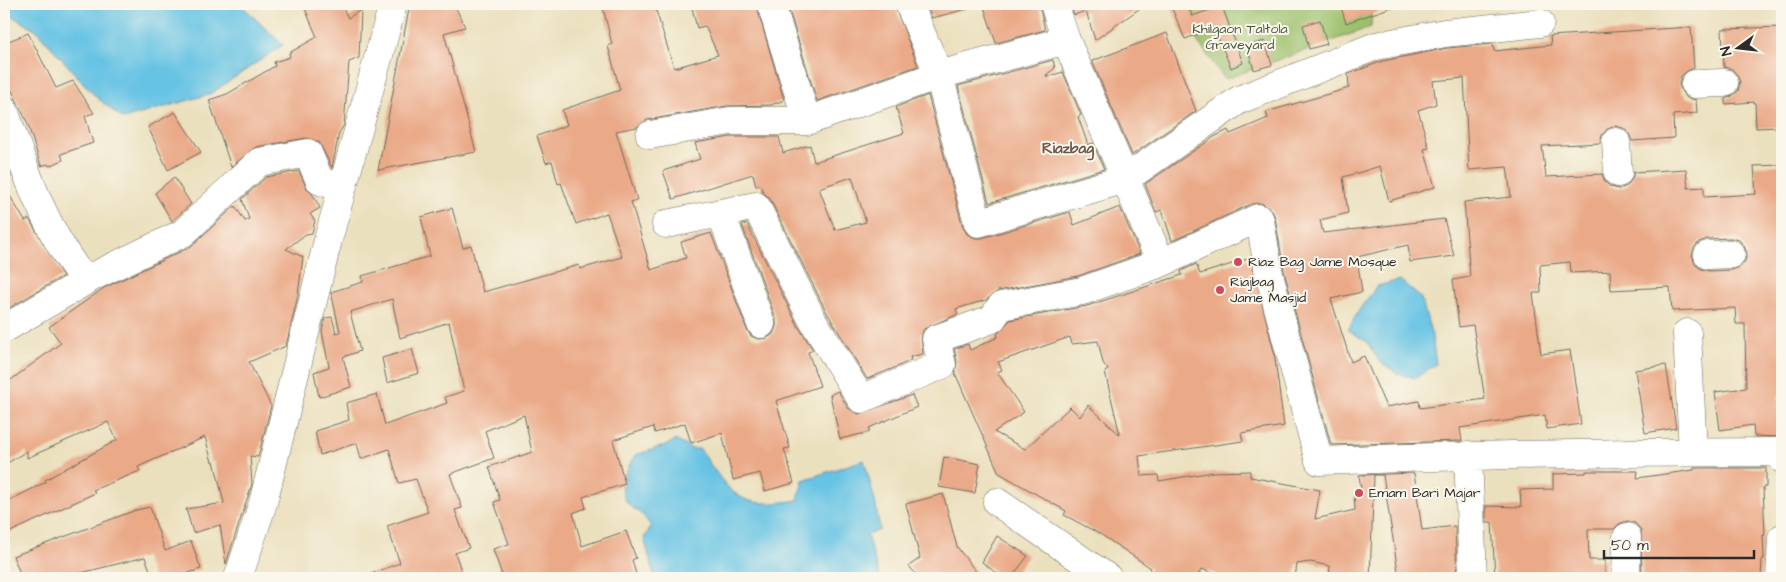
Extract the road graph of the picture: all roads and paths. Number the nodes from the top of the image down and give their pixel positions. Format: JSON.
{"nodes":[{"id":1,"x":393,"y":4,"type":"edge"},
{"id":2,"x":771,"y":4,"type":"edge"},
{"id":3,"x":909,"y":4,"type":"edge"},
{"id":4,"x":1054,"y":4,"type":"edge"},
{"id":5,"x":1540,"y":23,"type":"dead end"},
{"id":6,"x":1066,"y":40,"type":"junction"},
{"id":7,"x":939,"y":75,"type":"junction"},
{"id":8,"x":1724,"y":83,"type":"dead end"},
{"id":9,"x":1695,"y":84,"type":"dead end"},
{"id":10,"x":4,"y":110,"type":"edge"},
{"id":11,"x":807,"y":121,"type":"junction"},
{"id":12,"x":650,"y":135,"type":"dead end"},
{"id":13,"x":1616,"y":142,"type":"dead end"},
{"id":14,"x":1618,"y":173,"type":"dead end"},
{"id":15,"x":1125,"y":179,"type":"junction"},
{"id":16,"x":342,"y":188,"type":"junction"},
{"id":17,"x":721,"y":213,"type":"junction"},
{"id":18,"x":666,"y":224,"type":"dead end"},
{"id":19,"x":1161,"y":263,"type":"junction"},
{"id":20,"x":94,"y":276,"type":"junction"},
{"id":21,"x":761,"y":324,"type":"dead end"},
{"id":22,"x":4,"y":330,"type":"edge"},
{"id":23,"x":1687,"y":333,"type":"dead end"},
{"id":24,"x":1693,"y":452,"type":"junction"},
{"id":25,"x":1468,"y":456,"type":"junction"},
{"id":26,"x":1782,"y":459,"type":"edge"},
{"id":27,"x":997,"y":502,"type":"dead end"},
{"id":28,"x":1627,"y":537,"type":"dead end"},
{"id":29,"x":1782,"y":538,"type":"edge"},
{"id":30,"x":238,"y":578,"type":"edge"},
{"id":31,"x":1108,"y":578,"type":"edge"},
{"id":32,"x":1473,"y":578,"type":"edge"},
{"id":33,"x":1626,"y":578,"type":"edge"},
{"id":34,"x":1780,"y":578,"type":"edge"}],
"edges":[{"from":1,"to":16,"type":"street"},
{"from":2,"to":11,"type":"street"},
{"from":3,"to":7,"type":"street"},
{"from":4,"to":6,"type":"street"},
{"from":5,"to":15,"type":"street"},
{"from":6,"to":7,"type":"street"},
{"from":6,"to":15,"type":"street"},
{"from":7,"to":11,"type":"street"},
{"from":7,"to":15,"type":"street"},
{"from":8,"to":9,"type":"street"},
{"from":10,"to":20,"type":"street"},
{"from":11,"to":12,"type":"street"},
{"from":13,"to":14,"type":"street"},
{"from":15,"to":19,"type":"street"},
{"from":16,"to":20,"type":"street"},
{"from":16,"to":30,"type":"street"},
{"from":17,"to":18,"type":"street"},
{"from":17,"to":19,"type":"street"},
{"from":17,"to":21,"type":"street"},
{"from":19,"to":25,"type":"street"},
{"from":20,"to":22,"type":"street"},
{"from":23,"to":24,"type":"street"},
{"from":24,"to":25,"type":"street"},
{"from":24,"to":26,"type":"street"},
{"from":25,"to":32,"type":"street"},
{"from":27,"to":31,"type":"street"},
{"from":28,"to":33,"type":"street"},
{"from":29,"to":34,"type":"street"}]}
